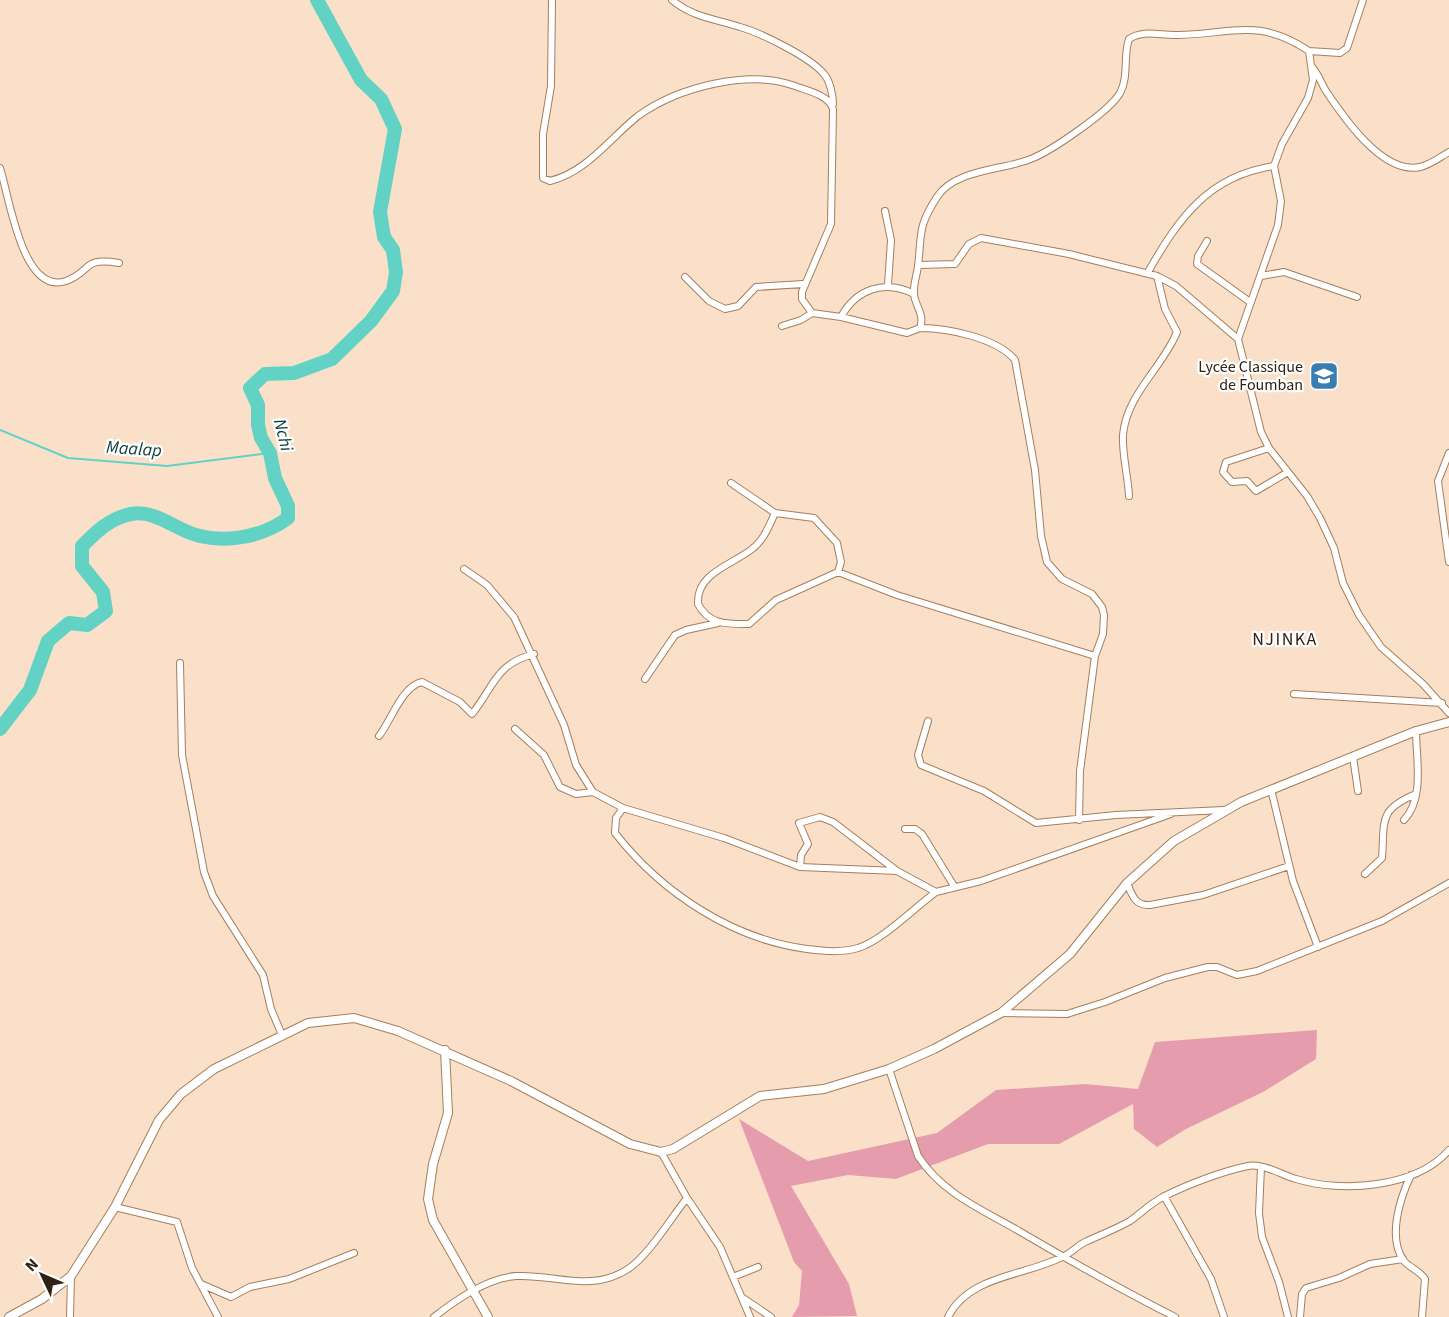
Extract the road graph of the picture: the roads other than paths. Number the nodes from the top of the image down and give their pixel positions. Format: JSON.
{"nodes":[{"id":1,"x":552,"y":0,"type":"edge"},
{"id":2,"x":672,"y":0,"type":"edge"},
{"id":3,"x":1363,"y":0,"type":"edge"},
{"id":4,"x":1309,"y":51,"type":"junction"},
{"id":5,"x":1312,"y":66,"type":"junction"},
{"id":6,"x":832,"y":105,"type":"junction"},
{"id":7,"x":1449,"y":152,"type":"edge"},
{"id":8,"x":1274,"y":166,"type":"junction"},
{"id":9,"x":0,"y":168,"type":"edge"},
{"id":10,"x":885,"y":211,"type":"dead end"},
{"id":11,"x":1207,"y":241,"type":"dead end"},
{"id":12,"x":119,"y":263,"type":"dead end"},
{"id":13,"x":919,"y":265,"type":"junction"},
{"id":14,"x":1148,"y":272,"type":"junction"},
{"id":15,"x":1157,"y":276,"type":"junction"},
{"id":16,"x":1261,"y":276,"type":"junction"},
{"id":17,"x":685,"y":277,"type":"dead end"},
{"id":18,"x":803,"y":284,"type":"junction"},
{"id":19,"x":888,"y":285,"type":"junction"},
{"id":20,"x":914,"y":294,"type":"junction"},
{"id":21,"x":1358,"y":297,"type":"dead end"},
{"id":22,"x":1250,"y":302,"type":"junction"},
{"id":23,"x":812,"y":313,"type":"junction"},
{"id":24,"x":841,"y":317,"type":"junction"},
{"id":25,"x":782,"y":326,"type":"dead end"},
{"id":26,"x":920,"y":328,"type":"junction"},
{"id":27,"x":1238,"y":339,"type":"junction"},
{"id":28,"x":1269,"y":448,"type":"junction"},
{"id":29,"x":1449,"y":453,"type":"edge"},
{"id":30,"x":1288,"y":472,"type":"junction"},
{"id":31,"x":731,"y":483,"type":"dead end"},
{"id":32,"x":1130,"y":496,"type":"dead end"},
{"id":33,"x":775,"y":513,"type":"junction"},
{"id":34,"x":1449,"y":562,"type":"edge"},
{"id":35,"x":464,"y":569,"type":"dead end"},
{"id":36,"x":838,"y":572,"type":"junction"},
{"id":37,"x":718,"y":623,"type":"junction"},
{"id":38,"x":534,"y":654,"type":"junction"},
{"id":39,"x":1095,"y":656,"type":"junction"},
{"id":40,"x":180,"y":663,"type":"dead end"},
{"id":41,"x":645,"y":679,"type":"dead end"},
{"id":42,"x":1294,"y":694,"type":"dead end"},
{"id":43,"x":1442,"y":703,"type":"junction"},
{"id":44,"x":1449,"y":713,"type":"edge"},
{"id":45,"x":928,"y":721,"type":"dead end"},
{"id":46,"x":1449,"y":722,"type":"edge"},
{"id":47,"x":515,"y":729,"type":"dead end"},
{"id":48,"x":1416,"y":731,"type":"junction"},
{"id":49,"x":379,"y":736,"type":"dead end"},
{"id":50,"x":1353,"y":757,"type":"junction"},
{"id":51,"x":1271,"y":789,"type":"junction"},
{"id":52,"x":1358,"y":791,"type":"dead end"},
{"id":53,"x":593,"y":792,"type":"junction"},
{"id":54,"x":1416,"y":794,"type":"junction"},
{"id":55,"x":622,"y":808,"type":"junction"},
{"id":56,"x":1224,"y":810,"type":"junction"},
{"id":57,"x":1171,"y":814,"type":"junction"},
{"id":58,"x":1078,"y":820,"type":"junction"},
{"id":59,"x":1404,"y":820,"type":"dead end"},
{"id":60,"x":905,"y":829,"type":"dead end"},
{"id":61,"x":1289,"y":866,"type":"junction"},
{"id":62,"x":800,"y":867,"type":"junction"},
{"id":63,"x":897,"y":872,"type":"junction"},
{"id":64,"x":1365,"y":874,"type":"dead end"},
{"id":65,"x":1126,"y":883,"type":"junction"},
{"id":66,"x":1449,"y":883,"type":"edge"},
{"id":67,"x":954,"y":886,"type":"junction"},
{"id":68,"x":936,"y":892,"type":"junction"},
{"id":69,"x":1318,"y":947,"type":"junction"},
{"id":70,"x":1001,"y":1013,"type":"junction"},
{"id":71,"x":282,"y":1035,"type":"junction"},
{"id":72,"x":445,"y":1050,"type":"junction"},
{"id":73,"x":889,"y":1069,"type":"junction"},
{"id":74,"x":1449,"y":1150,"type":"edge"},
{"id":75,"x":661,"y":1152,"type":"junction"},
{"id":76,"x":1261,"y":1167,"type":"junction"},
{"id":77,"x":1411,"y":1175,"type":"junction"},
{"id":78,"x":1164,"y":1196,"type":"junction"},
{"id":79,"x":687,"y":1197,"type":"junction"},
{"id":80,"x":115,"y":1206,"type":"junction"},
{"id":81,"x":354,"y":1253,"type":"dead end"},
{"id":82,"x":1062,"y":1257,"type":"junction"},
{"id":83,"x":1403,"y":1259,"type":"junction"},
{"id":84,"x":758,"y":1267,"type":"dead end"},
{"id":85,"x":71,"y":1276,"type":"junction"},
{"id":86,"x":733,"y":1277,"type":"junction"},
{"id":87,"x":201,"y":1284,"type":"junction"},
{"id":88,"x":473,"y":1291,"type":"junction"},
{"id":89,"x":740,"y":1296,"type":"junction"},
{"id":90,"x":9,"y":1317,"type":"edge"},
{"id":91,"x":70,"y":1317,"type":"edge"},
{"id":92,"x":218,"y":1317,"type":"edge"},
{"id":93,"x":434,"y":1317,"type":"edge"},
{"id":94,"x":488,"y":1317,"type":"edge"},
{"id":95,"x":750,"y":1317,"type":"edge"},
{"id":96,"x":771,"y":1317,"type":"edge"},
{"id":97,"x":948,"y":1317,"type":"edge"},
{"id":98,"x":1175,"y":1317,"type":"edge"},
{"id":99,"x":1224,"y":1317,"type":"edge"},
{"id":100,"x":1288,"y":1317,"type":"edge"},
{"id":101,"x":1300,"y":1317,"type":"edge"},
{"id":102,"x":1422,"y":1317,"type":"edge"}],
"edges":[{"from":1,"to":6,"type":"street"},
{"from":2,"to":6,"type":"street"},
{"from":3,"to":4,"type":"street"},
{"from":4,"to":5,"type":"street"},
{"from":4,"to":13,"type":"street"},
{"from":5,"to":7,"type":"street"},
{"from":5,"to":8,"type":"street"},
{"from":6,"to":18,"type":"street"},
{"from":8,"to":14,"type":"street"},
{"from":8,"to":16,"type":"street"},
{"from":9,"to":12,"type":"street"},
{"from":10,"to":19,"type":"street"},
{"from":11,"to":22,"type":"street"},
{"from":13,"to":14,"type":"street"},
{"from":13,"to":20,"type":"street"},
{"from":14,"to":15,"type":"street"},
{"from":15,"to":27,"type":"street"},
{"from":15,"to":32,"type":"street"},
{"from":16,"to":21,"type":"street"},
{"from":16,"to":22,"type":"street"},
{"from":17,"to":18,"type":"street"},
{"from":18,"to":23,"type":"street"},
{"from":19,"to":20,"type":"street"},
{"from":19,"to":24,"type":"street"},
{"from":20,"to":26,"type":"street"},
{"from":22,"to":27,"type":"street"},
{"from":23,"to":24,"type":"street"},
{"from":23,"to":25,"type":"street"},
{"from":24,"to":26,"type":"street"},
{"from":26,"to":39,"type":"street"},
{"from":27,"to":28,"type":"street"},
{"from":28,"to":30,"type":"street"},
{"from":28,"to":30,"type":"street"},
{"from":29,"to":34,"type":"street"},
{"from":30,"to":43,"type":"street"},
{"from":31,"to":33,"type":"street"},
{"from":33,"to":36,"type":"street"},
{"from":33,"to":37,"type":"street"},
{"from":35,"to":38,"type":"street"},
{"from":36,"to":37,"type":"street"},
{"from":36,"to":39,"type":"street"},
{"from":37,"to":41,"type":"street"},
{"from":38,"to":49,"type":"street"},
{"from":38,"to":53,"type":"street"},
{"from":39,"to":58,"type":"street"},
{"from":40,"to":71,"type":"street"},
{"from":42,"to":43,"type":"street"},
{"from":43,"to":44,"type":"street"},
{"from":45,"to":58,"type":"street"},
{"from":46,"to":48,"type":"main road"},
{"from":47,"to":53,"type":"street"},
{"from":48,"to":50,"type":"main road"},
{"from":48,"to":54,"type":"street"},
{"from":50,"to":51,"type":"main road"},
{"from":50,"to":52,"type":"street"},
{"from":51,"to":56,"type":"main road"},
{"from":51,"to":61,"type":"street"},
{"from":53,"to":55,"type":"street"},
{"from":54,"to":59,"type":"street"},
{"from":54,"to":64,"type":"street"},
{"from":55,"to":62,"type":"street"},
{"from":55,"to":68,"type":"street"},
{"from":56,"to":57,"type":"street"},
{"from":56,"to":65,"type":"main road"},
{"from":57,"to":58,"type":"street"},
{"from":57,"to":67,"type":"street"},
{"from":60,"to":67,"type":"street"},
{"from":61,"to":65,"type":"street"},
{"from":61,"to":69,"type":"street"},
{"from":62,"to":63,"type":"street"},
{"from":62,"to":63,"type":"street"},
{"from":63,"to":68,"type":"street"},
{"from":65,"to":70,"type":"main road"},
{"from":66,"to":69,"type":"street"},
{"from":67,"to":68,"type":"street"},
{"from":69,"to":70,"type":"street"},
{"from":70,"to":73,"type":"main road"},
{"from":71,"to":72,"type":"main road"},
{"from":71,"to":80,"type":"main road"},
{"from":72,"to":75,"type":"main road"},
{"from":72,"to":88,"type":"main road"},
{"from":73,"to":75,"type":"main road"},
{"from":73,"to":82,"type":"street"},
{"from":74,"to":77,"type":"street"},
{"from":75,"to":79,"type":"street"},
{"from":76,"to":77,"type":"street"},
{"from":76,"to":78,"type":"street"},
{"from":76,"to":100,"type":"street"},
{"from":77,"to":83,"type":"street"},
{"from":78,"to":82,"type":"street"},
{"from":78,"to":99,"type":"street"},
{"from":79,"to":86,"type":"street"},
{"from":79,"to":88,"type":"street"},
{"from":80,"to":85,"type":"main road"},
{"from":80,"to":87,"type":"street"},
{"from":81,"to":87,"type":"street"},
{"from":82,"to":97,"type":"street"},
{"from":82,"to":98,"type":"street"},
{"from":83,"to":101,"type":"street"},
{"from":83,"to":102,"type":"street"},
{"from":84,"to":86,"type":"street"},
{"from":85,"to":90,"type":"main road"},
{"from":85,"to":91,"type":"street"},
{"from":86,"to":89,"type":"street"},
{"from":87,"to":92,"type":"street"},
{"from":88,"to":93,"type":"street"},
{"from":88,"to":94,"type":"main road"},
{"from":89,"to":95,"type":"street"},
{"from":89,"to":96,"type":"street"}]}
